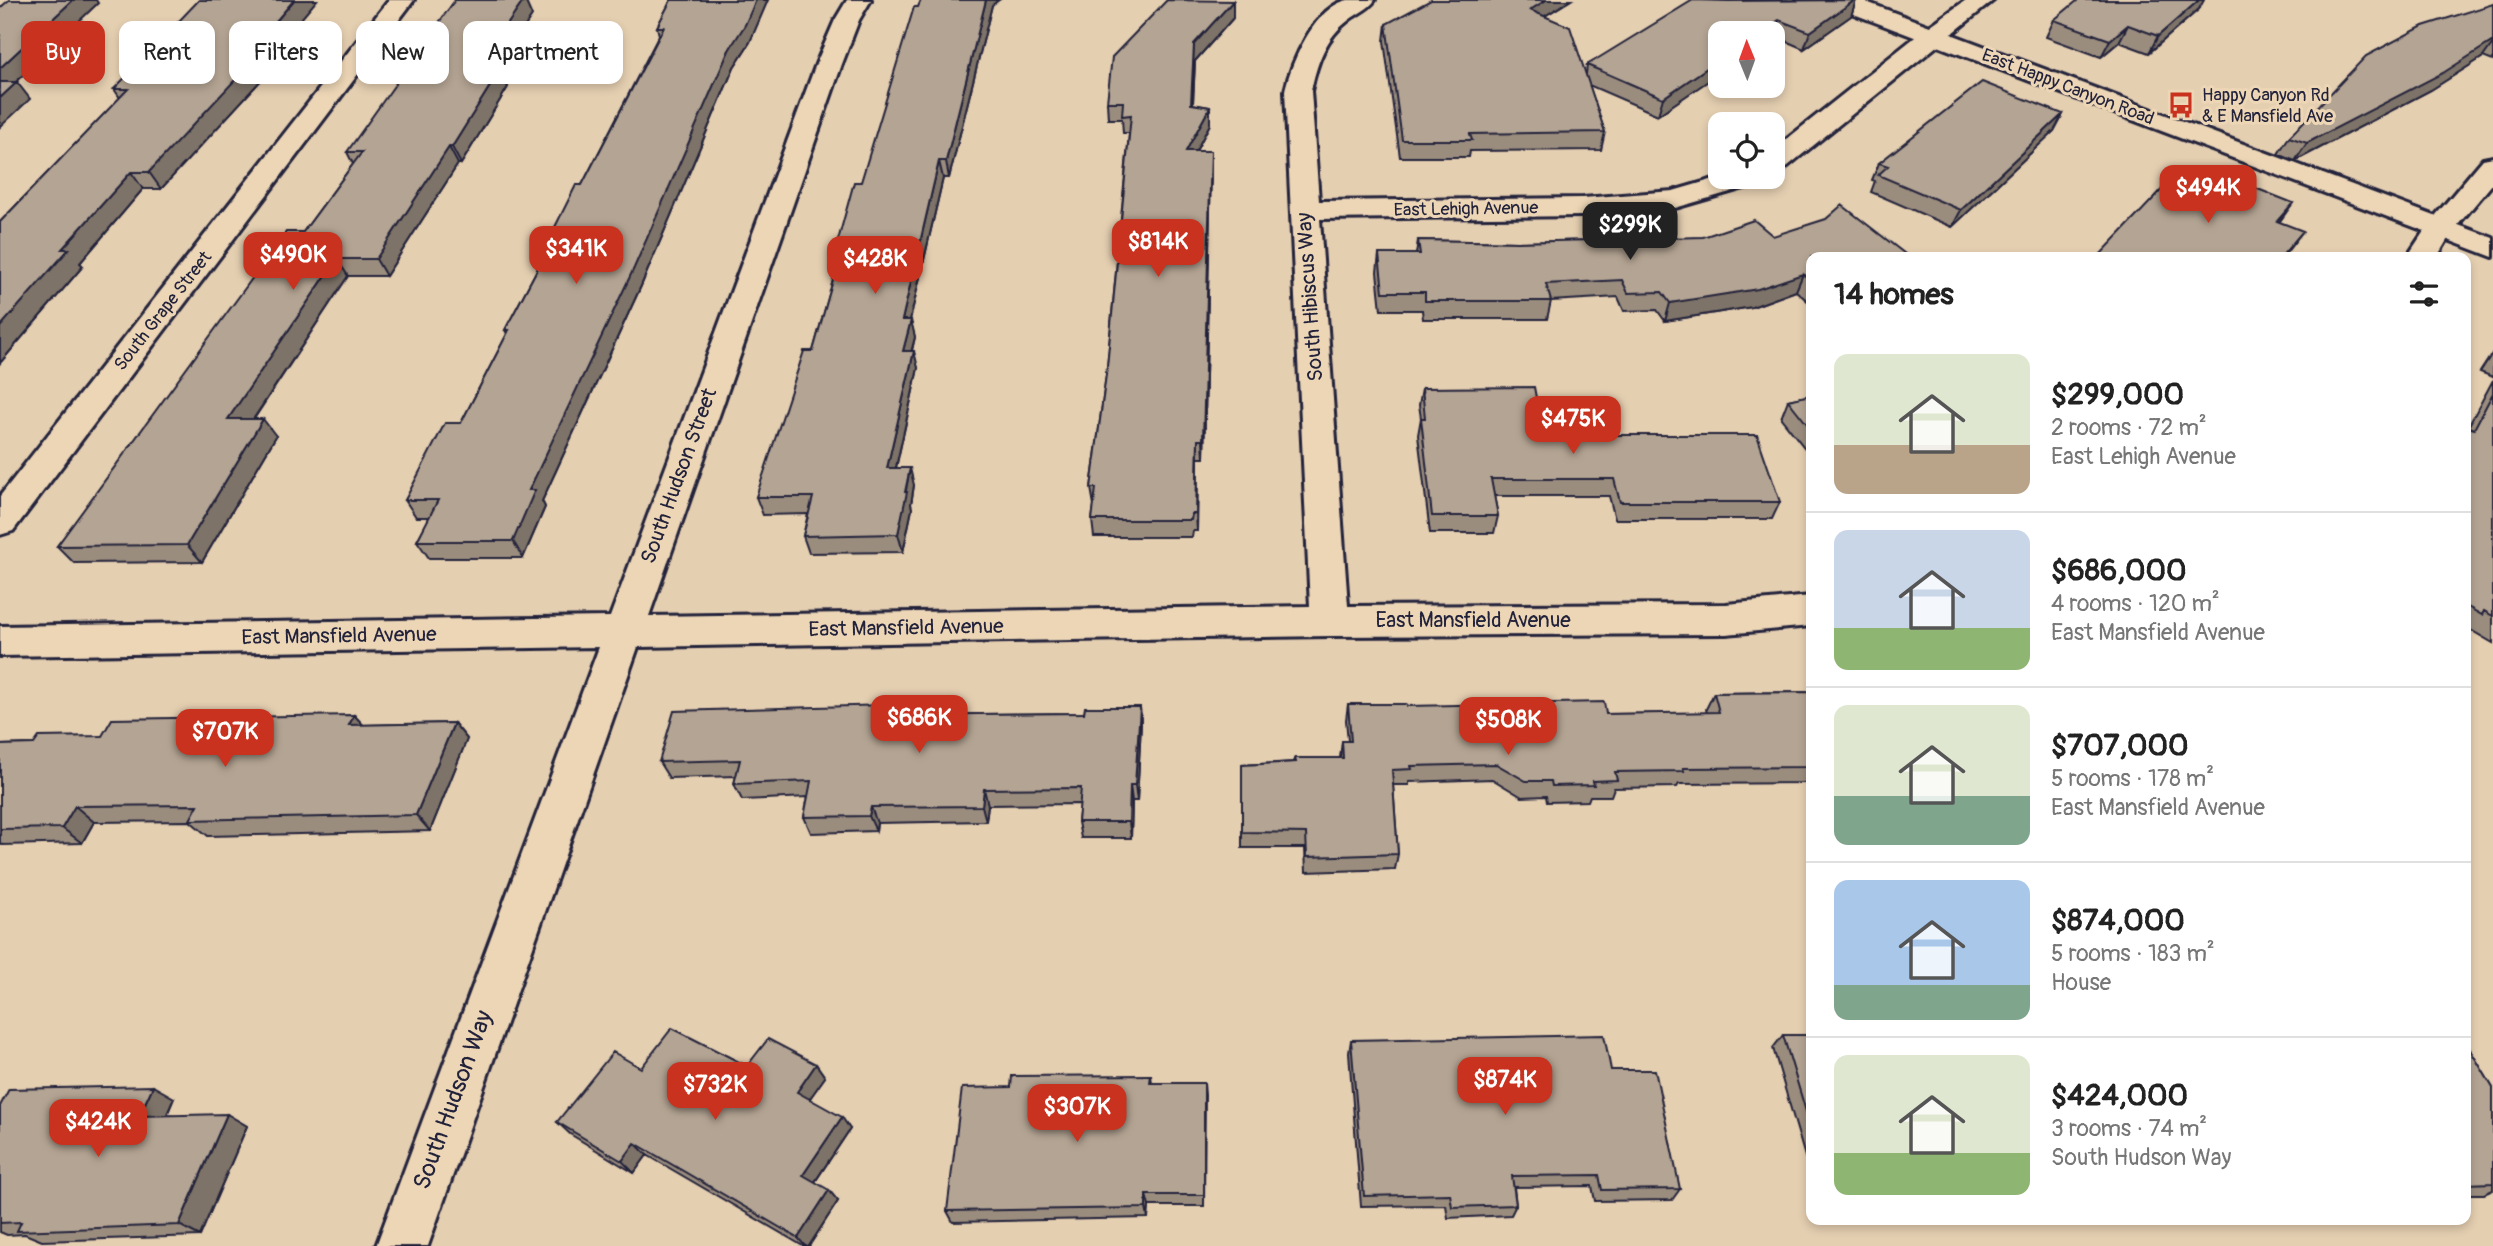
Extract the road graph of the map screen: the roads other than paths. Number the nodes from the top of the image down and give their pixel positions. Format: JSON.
{"nodes":[{"id":1,"x":402,"y":0,"type":"edge"},
{"id":2,"x":859,"y":0,"type":"edge"},
{"id":3,"x":1363,"y":0,"type":"edge"},
{"id":4,"x":1839,"y":0,"type":"edge"},
{"id":5,"x":1982,"y":0,"type":"edge"},
{"id":6,"x":1933,"y":35,"type":"junction"},
{"id":7,"x":1785,"y":154,"type":"edge"},
{"id":8,"x":2493,"y":165,"type":"edge"},
{"id":9,"x":1710,"y":189,"type":"edge"},
{"id":10,"x":1305,"y":210,"type":"junction"},
{"id":11,"x":2440,"y":228,"type":"junction"},
{"id":12,"x":2493,"y":248,"type":"edge"},
{"id":13,"x":2425,"y":252,"type":"edge"},
{"id":14,"x":0,"y":522,"type":"edge"},
{"id":15,"x":1806,"y":612,"type":"edge"},
{"id":16,"x":1330,"y":621,"type":"junction"},
{"id":17,"x":622,"y":633,"type":"junction"},
{"id":18,"x":0,"y":641,"type":"edge"},
{"id":19,"x":505,"y":955,"type":"joint"},
{"id":20,"x":402,"y":1246,"type":"edge"}],
"edges":[{"from":1,"to":14,"type":"street","name":"South Grape Street"},
{"from":2,"to":17,"type":"street","name":"South Hudson Street"},
{"from":3,"to":10,"type":"street","name":"South Hibiscus Way"},
{"from":4,"to":6,"type":"street","name":"East Happy Canyon Road"},
{"from":5,"to":6,"type":"street"},
{"from":6,"to":7,"type":"street"},
{"from":6,"to":11,"type":"street","name":"East Happy Canyon Road"},
{"from":8,"to":11,"type":"street"},
{"from":9,"to":10,"type":"street","name":"East Lehigh Avenue"},
{"from":10,"to":16,"type":"street","name":"South Hibiscus Way"},
{"from":11,"to":12,"type":"street","name":"East Happy Canyon Road"},
{"from":11,"to":13,"type":"street"},
{"from":15,"to":16,"type":"street","name":"East Mansfield Avenue"},
{"from":16,"to":17,"type":"street","name":"East Mansfield Avenue"},
{"from":17,"to":18,"type":"street","name":"East Mansfield Avenue"},
{"from":17,"to":19,"type":"street","name":"South Hudson Street"},
{"from":19,"to":20,"type":"street","name":"South Hudson Way"}]}
